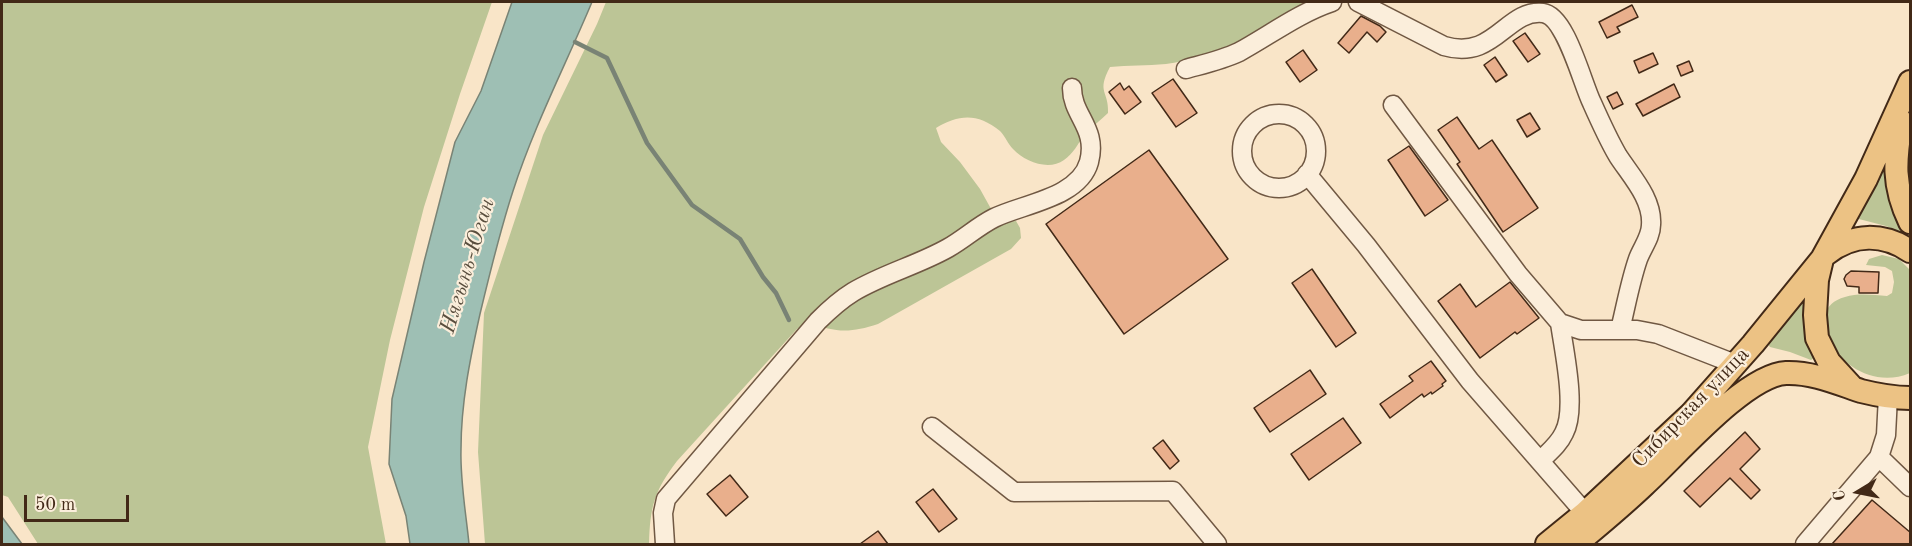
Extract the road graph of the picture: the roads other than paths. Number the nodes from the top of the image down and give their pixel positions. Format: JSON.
{"nodes":[{"id":1,"x":1332,"y":2,"type":"edge"},
{"id":2,"x":1358,"y":2,"type":"edge"},
{"id":3,"x":1186,"y":69,"type":"dead end"},
{"id":4,"x":1072,"y":88,"type":"dead end"},
{"id":5,"x":1908,"y":88,"type":"edge"},
{"id":6,"x":1394,"y":105,"type":"dead end"},
{"id":7,"x":1307,"y":174,"type":"junction"},
{"id":8,"x":1911,"y":222,"type":"edge"},
{"id":9,"x":1911,"y":251,"type":"edge"},
{"id":10,"x":1823,"y":257,"type":"junction"},
{"id":11,"x":1560,"y":323,"type":"junction"},
{"id":12,"x":1620,"y":330,"type":"junction"},
{"id":13,"x":1735,"y":364,"type":"junction"},
{"id":14,"x":1853,"y":388,"type":"junction"},
{"id":15,"x":1911,"y":389,"type":"edge"},
{"id":16,"x":1900,"y":397,"type":"edge"},
{"id":17,"x":932,"y":428,"type":"dead end"},
{"id":18,"x":1880,"y":457,"type":"junction"},
{"id":19,"x":1540,"y":461,"type":"junction"},
{"id":20,"x":1911,"y":487,"type":"edge"},
{"id":21,"x":1585,"y":513,"type":"junction"},
{"id":22,"x":665,"y":544,"type":"edge"},
{"id":23,"x":1217,"y":544,"type":"edge"},
{"id":24,"x":1547,"y":544,"type":"edge"},
{"id":25,"x":1576,"y":544,"type":"edge"},
{"id":26,"x":1805,"y":544,"type":"edge"}],
"edges":[{"from":1,"to":3,"type":"lane"},
{"from":2,"to":12,"type":"lane"},
{"from":4,"to":22,"type":"lane"},
{"from":5,"to":8,"type":"main road"},
{"from":5,"to":10,"type":"main road"},
{"from":6,"to":11,"type":"lane"},
{"from":7,"to":7,"type":"lane"},
{"from":7,"to":19,"type":"lane"},
{"from":9,"to":10,"type":"main road"},
{"from":10,"to":13,"type":"main road","name":"Сибирская улица"},
{"from":10,"to":14,"type":"main road"},
{"from":11,"to":12,"type":"lane"},
{"from":11,"to":19,"type":"lane"},
{"from":12,"to":13,"type":"lane"},
{"from":13,"to":21,"type":"main road","name":"Сибирская улица"},
{"from":14,"to":16,"type":"main road","name":"Сибирская улица"},
{"from":14,"to":25,"type":"main road","name":"Сибирская улица"},
{"from":15,"to":16,"type":"main road"},
{"from":16,"to":18,"type":"lane"},
{"from":17,"to":23,"type":"lane"},
{"from":18,"to":20,"type":"lane"},
{"from":18,"to":26,"type":"lane"},
{"from":19,"to":21,"type":"lane"},
{"from":21,"to":24,"type":"main road","name":"Сибирская улица"}]}
